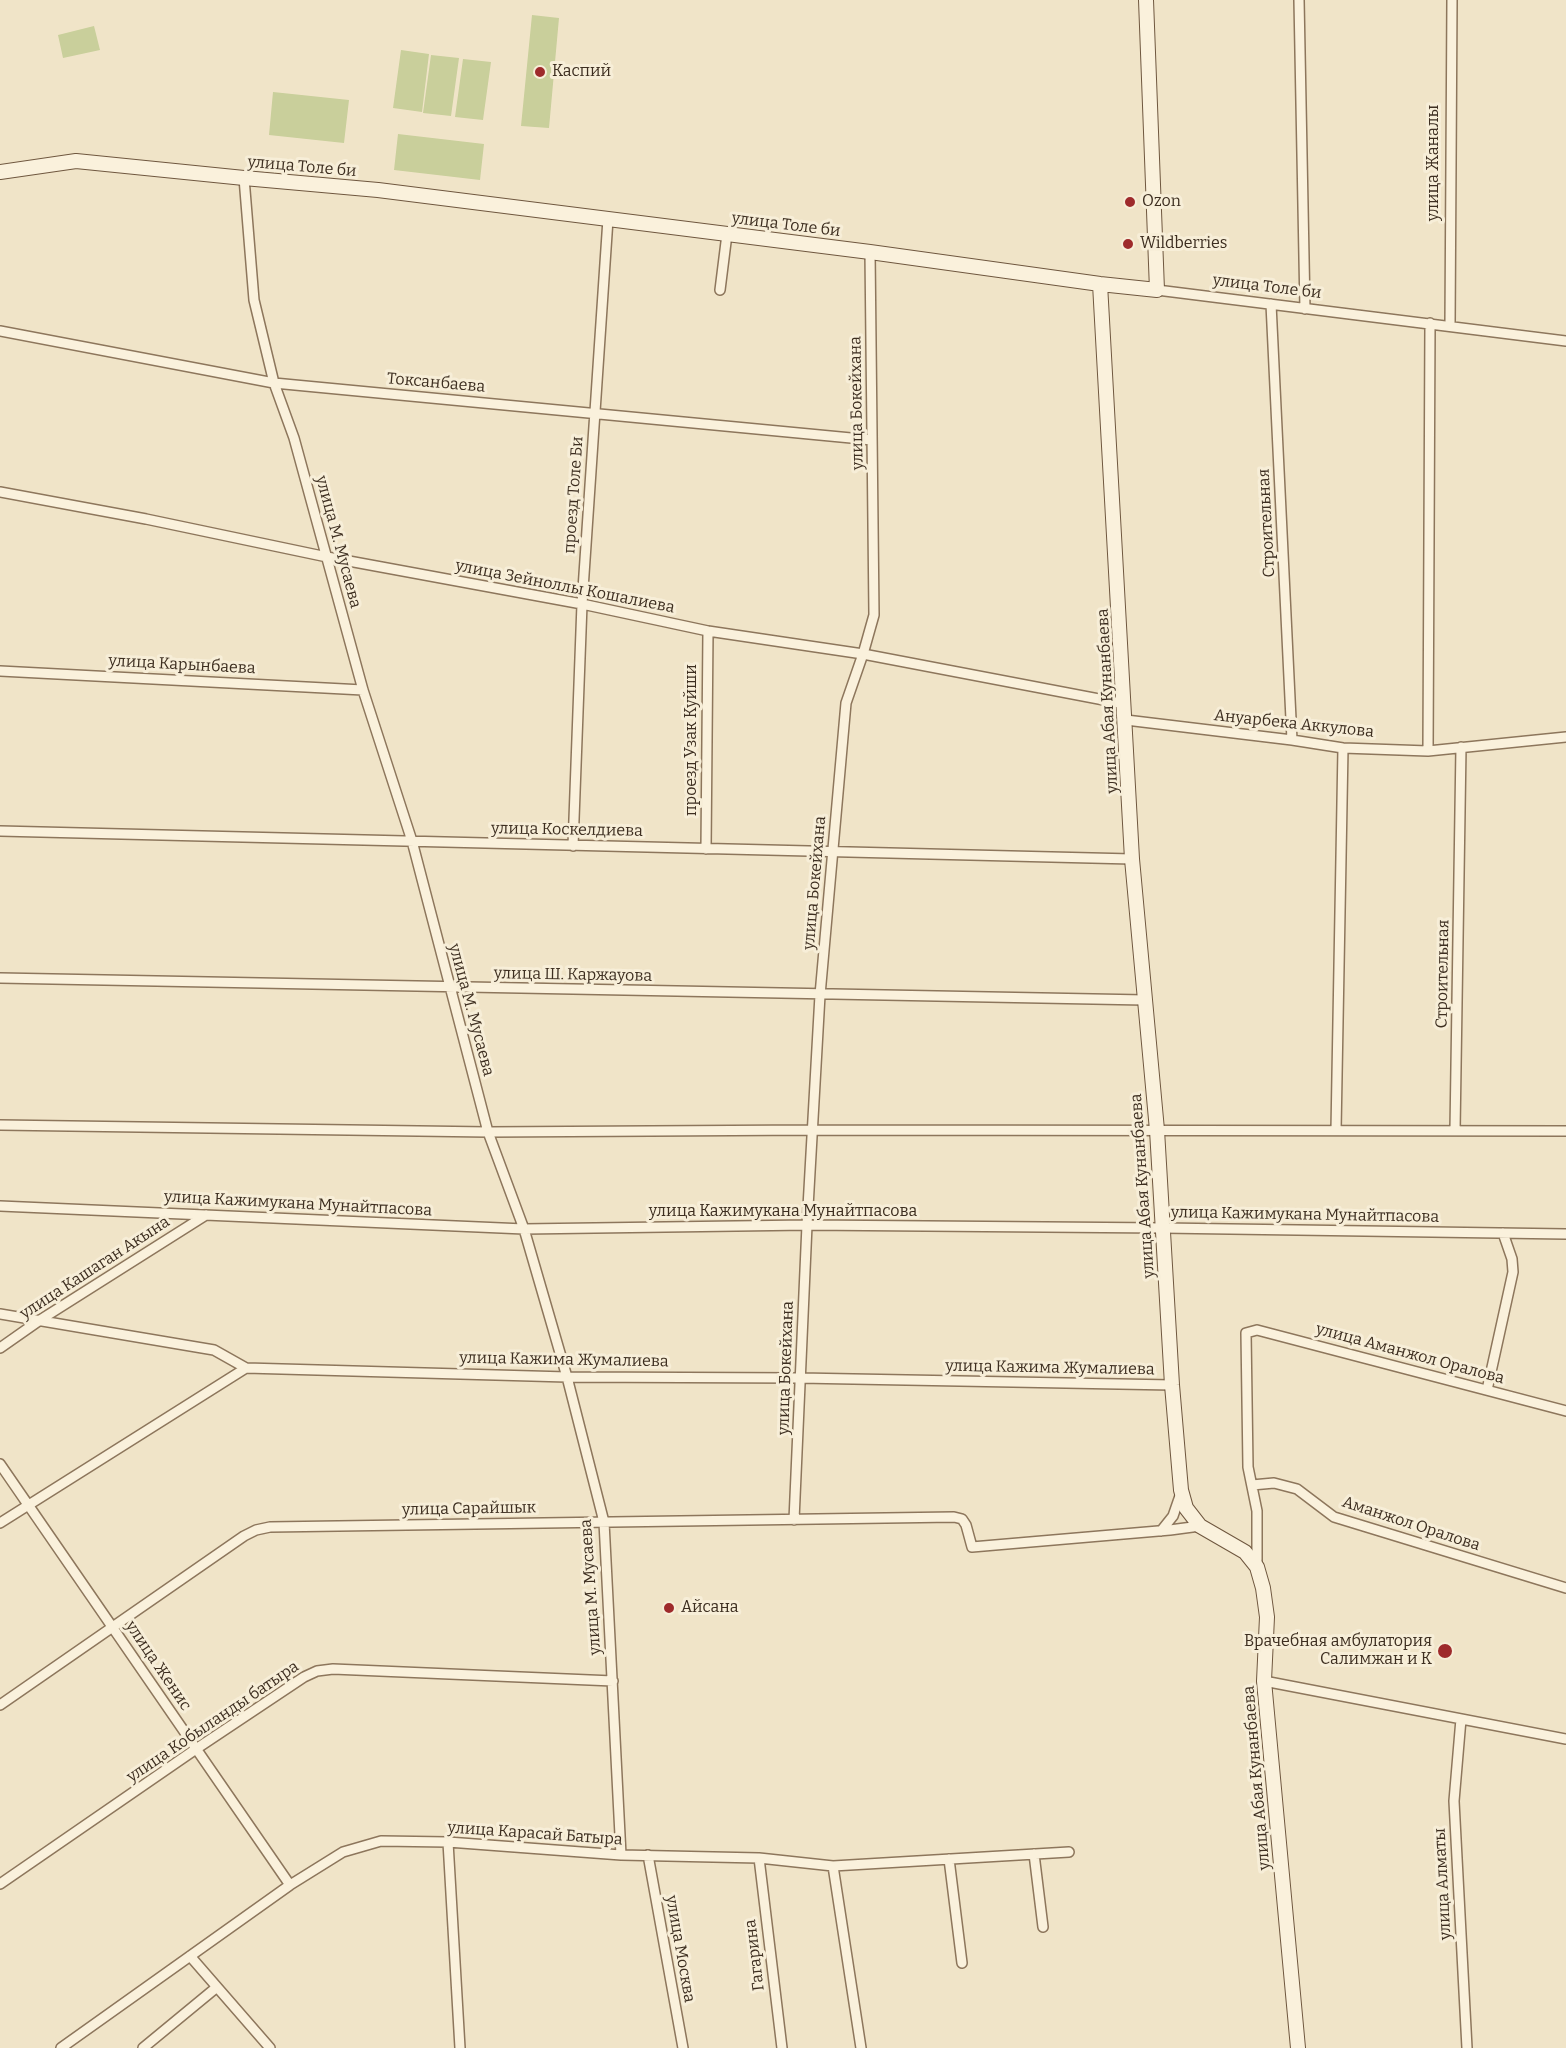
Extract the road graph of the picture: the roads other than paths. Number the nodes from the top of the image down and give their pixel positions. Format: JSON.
{"nodes":[{"id":1,"x":1146,"y":0,"type":"edge"},
{"id":2,"x":1299,"y":0,"type":"edge"},
{"id":3,"x":1452,"y":0,"type":"edge"},
{"id":4,"x":0,"y":172,"type":"edge"},
{"id":5,"x":244,"y":178,"type":"junction"},
{"id":6,"x":608,"y":219,"type":"junction"},
{"id":7,"x":727,"y":234,"type":"junction"},
{"id":8,"x":870,"y":252,"type":"junction"},
{"id":9,"x":1100,"y":284,"type":"junction"},
{"id":10,"x":720,"y":290,"type":"dead end"},
{"id":11,"x":1157,"y":290,"type":"junction"},
{"id":12,"x":1271,"y":304,"type":"junction"},
{"id":13,"x":1305,"y":309,"type":"junction"},
{"id":14,"x":1430,"y":323,"type":"junction"},
{"id":15,"x":1450,"y":326,"type":"junction"},
{"id":16,"x":0,"y":331,"type":"edge"},
{"id":17,"x":1566,"y":341,"type":"edge"},
{"id":18,"x":274,"y":382,"type":"junction"},
{"id":19,"x":595,"y":413,"type":"junction"},
{"id":20,"x":872,"y":440,"type":"junction"},
{"id":21,"x":0,"y":492,"type":"edge"},
{"id":22,"x":327,"y":557,"type":"junction"},
{"id":23,"x":582,"y":604,"type":"junction"},
{"id":24,"x":708,"y":631,"type":"junction"},
{"id":25,"x":863,"y":654,"type":"junction"},
{"id":26,"x":0,"y":670,"type":"edge"},
{"id":27,"x":363,"y":690,"type":"junction"},
{"id":28,"x":1125,"y":704,"type":"junction"},
{"id":29,"x":1126,"y":720,"type":"junction"},
{"id":30,"x":1566,"y":737,"type":"edge"},
{"id":31,"x":1292,"y":740,"type":"junction"},
{"id":32,"x":1461,"y":747,"type":"junction"},
{"id":33,"x":1344,"y":748,"type":"junction"},
{"id":34,"x":1428,"y":751,"type":"junction"},
{"id":35,"x":0,"y":831,"type":"edge"},
{"id":36,"x":412,"y":841,"type":"junction"},
{"id":37,"x":573,"y":846,"type":"junction"},
{"id":38,"x":706,"y":849,"type":"junction"},
{"id":39,"x":834,"y":852,"type":"junction"},
{"id":40,"x":1132,"y":859,"type":"junction"},
{"id":41,"x":0,"y":978,"type":"edge"},
{"id":42,"x":450,"y":988,"type":"junction"},
{"id":43,"x":820,"y":995,"type":"junction"},
{"id":44,"x":1145,"y":1000,"type":"junction"},
{"id":45,"x":0,"y":1125,"type":"edge"},
{"id":46,"x":813,"y":1130,"type":"junction"},
{"id":47,"x":1156,"y":1130,"type":"junction"},
{"id":48,"x":1336,"y":1130,"type":"junction"},
{"id":49,"x":1455,"y":1130,"type":"junction"},
{"id":50,"x":1566,"y":1131,"type":"edge"},
{"id":51,"x":488,"y":1132,"type":"junction"},
{"id":52,"x":0,"y":1206,"type":"edge"},
{"id":53,"x":206,"y":1215,"type":"junction"},
{"id":54,"x":807,"y":1225,"type":"junction"},
{"id":55,"x":1163,"y":1228,"type":"junction"},
{"id":56,"x":524,"y":1229,"type":"junction"},
{"id":57,"x":1503,"y":1233,"type":"junction"},
{"id":58,"x":1566,"y":1233,"type":"edge"},
{"id":59,"x":0,"y":1314,"type":"edge"},
{"id":60,"x":40,"y":1320,"type":"junction"},
{"id":61,"x":0,"y":1348,"type":"edge"},
{"id":62,"x":246,"y":1368,"type":"junction"},
{"id":63,"x":567,"y":1377,"type":"junction"},
{"id":64,"x":800,"y":1378,"type":"junction"},
{"id":65,"x":1172,"y":1385,"type":"junction"},
{"id":66,"x":1487,"y":1390,"type":"junction"},
{"id":67,"x":1566,"y":1411,"type":"edge"},
{"id":68,"x":0,"y":1464,"type":"edge"},
{"id":69,"x":1252,"y":1485,"type":"junction"},
{"id":70,"x":1181,"y":1490,"type":"junction"},
{"id":71,"x":28,"y":1504,"type":"junction"},
{"id":72,"x":794,"y":1520,"type":"junction"},
{"id":73,"x":604,"y":1522,"type":"junction"},
{"id":74,"x":0,"y":1523,"type":"edge"},
{"id":75,"x":1200,"y":1526,"type":"junction"},
{"id":76,"x":1161,"y":1531,"type":"junction"},
{"id":77,"x":1257,"y":1568,"type":"junction"},
{"id":78,"x":1566,"y":1588,"type":"edge"},
{"id":79,"x":113,"y":1627,"type":"junction"},
{"id":80,"x":613,"y":1681,"type":"junction"},
{"id":81,"x":1264,"y":1682,"type":"junction"},
{"id":82,"x":0,"y":1704,"type":"edge"},
{"id":83,"x":1461,"y":1719,"type":"junction"},
{"id":84,"x":1566,"y":1739,"type":"edge"},
{"id":85,"x":196,"y":1749,"type":"junction"},
{"id":86,"x":448,"y":1842,"type":"junction"},
{"id":87,"x":1069,"y":1852,"type":"dead end"},
{"id":88,"x":1034,"y":1854,"type":"junction"},
{"id":89,"x":648,"y":1855,"type":"junction"},
{"id":90,"x":621,"y":1856,"type":"junction"},
{"id":91,"x":759,"y":1858,"type":"junction"},
{"id":92,"x":949,"y":1859,"type":"junction"},
{"id":93,"x":832,"y":1866,"type":"junction"},
{"id":94,"x":0,"y":1884,"type":"edge"},
{"id":95,"x":290,"y":1885,"type":"junction"},
{"id":96,"x":1043,"y":1928,"type":"dead end"},
{"id":97,"x":190,"y":1956,"type":"junction"},
{"id":98,"x":962,"y":1963,"type":"dead end"},
{"id":99,"x":217,"y":1987,"type":"junction"},
{"id":100,"x":67,"y":2046,"type":"edge"},
{"id":101,"x":143,"y":2048,"type":"edge"},
{"id":102,"x":270,"y":2048,"type":"edge"},
{"id":103,"x":460,"y":2048,"type":"edge"},
{"id":104,"x":683,"y":2048,"type":"edge"},
{"id":105,"x":782,"y":2048,"type":"edge"},
{"id":106,"x":861,"y":2048,"type":"edge"},
{"id":107,"x":1298,"y":2048,"type":"edge"},
{"id":108,"x":1467,"y":2048,"type":"edge"}],
"edges":[{"from":1,"to":11,"type":"street"},
{"from":2,"to":13,"type":"street"},
{"from":3,"to":15,"type":"street","name":"улица Жаналы"},
{"from":4,"to":5,"type":"street","name":"улица Толе би"},
{"from":5,"to":6,"type":"street","name":"улица Толе би"},
{"from":5,"to":18,"type":"street","name":"улица М. Мусаева"},
{"from":6,"to":7,"type":"street","name":"улица Толе би"},
{"from":6,"to":19,"type":"street","name":"проезд Толе Би"},
{"from":7,"to":8,"type":"street","name":"улица Толе би"},
{"from":7,"to":10,"type":"street"},
{"from":8,"to":9,"type":"street","name":"улица Толе би"},
{"from":8,"to":20,"type":"street","name":"улица Бокейхана"},
{"from":9,"to":11,"type":"street","name":"улица Толе би"},
{"from":9,"to":28,"type":"street","name":"улица Абая Кунанбаева"},
{"from":11,"to":12,"type":"street","name":"улица Толе би"},
{"from":12,"to":13,"type":"street","name":"улица Толе би"},
{"from":12,"to":31,"type":"street","name":"Строительная"},
{"from":13,"to":14,"type":"street","name":"улица Толе би"},
{"from":14,"to":15,"type":"street","name":"улица Толе би"},
{"from":14,"to":34,"type":"street"},
{"from":15,"to":17,"type":"street","name":"улица Толе би"},
{"from":16,"to":18,"type":"street","name":"Токсанбаева"},
{"from":18,"to":19,"type":"street","name":"Токсанбаева"},
{"from":18,"to":22,"type":"street","name":"улица М. Мусаева"},
{"from":19,"to":20,"type":"street","name":"Токсанбаева"},
{"from":19,"to":23,"type":"street","name":"проезд Толе Би"},
{"from":20,"to":25,"type":"street","name":"улица Бокейхана"},
{"from":21,"to":22,"type":"street","name":"улица Зейноллы Кошалиева"},
{"from":22,"to":23,"type":"street","name":"улица Зейноллы Кошалиева"},
{"from":22,"to":27,"type":"street","name":"улица М. Мусаева"},
{"from":23,"to":24,"type":"street","name":"улица Зейноллы Кошалиева"},
{"from":23,"to":37,"type":"street","name":"проезд Толе Би"},
{"from":24,"to":25,"type":"street","name":"улица Зейноллы Кошалиева"},
{"from":24,"to":38,"type":"street","name":"проезд Узак Куйши"},
{"from":25,"to":28,"type":"street","name":"улица Зейноллы Кошалиева"},
{"from":25,"to":39,"type":"street","name":"улица Бокейхана"},
{"from":26,"to":27,"type":"street","name":"улица Карынбаева"},
{"from":27,"to":36,"type":"street","name":"улица М. Мусаева"},
{"from":28,"to":29,"type":"street","name":"улица Абая Кунанбаева"},
{"from":29,"to":31,"type":"street","name":"Ануарбека Аккулова"},
{"from":29,"to":40,"type":"street","name":"улица Абая Кунанбаева"},
{"from":30,"to":32,"type":"street","name":"Ануарбека Аккулова"},
{"from":31,"to":33,"type":"street","name":"Ануарбека Аккулова"},
{"from":32,"to":34,"type":"street","name":"Ануарбека Аккулова"},
{"from":32,"to":49,"type":"street","name":"Строительная"},
{"from":33,"to":34,"type":"street","name":"Ануарбека Аккулова"},
{"from":33,"to":48,"type":"street"},
{"from":35,"to":36,"type":"street","name":"улица Коскелдиева"},
{"from":36,"to":37,"type":"street","name":"улица Коскелдиева"},
{"from":36,"to":42,"type":"street","name":"улица М. Мусаева"},
{"from":37,"to":38,"type":"street","name":"улица Коскелдиева"},
{"from":38,"to":39,"type":"street","name":"улица Коскелдиева"},
{"from":39,"to":40,"type":"street","name":"улица Коскелдиева"},
{"from":39,"to":43,"type":"street","name":"улица Бокейхана"},
{"from":40,"to":44,"type":"street","name":"улица Абая Кунанбаева"},
{"from":41,"to":42,"type":"street","name":"улица Ш. Каржауова"},
{"from":42,"to":43,"type":"street","name":"улица Ш. Каржауова"},
{"from":42,"to":51,"type":"street","name":"улица М. Мусаева"},
{"from":43,"to":44,"type":"street","name":"улица Ш. Каржауова"},
{"from":43,"to":46,"type":"street","name":"улица Бокейхана"},
{"from":44,"to":47,"type":"street","name":"улица Абая Кунанбаева"},
{"from":45,"to":51,"type":"street"},
{"from":46,"to":47,"type":"street"},
{"from":46,"to":51,"type":"street"},
{"from":46,"to":54,"type":"street","name":"улица Бокейхана"},
{"from":47,"to":48,"type":"street"},
{"from":47,"to":55,"type":"street","name":"улица Абая Кунанбаева"},
{"from":48,"to":49,"type":"street"},
{"from":49,"to":50,"type":"street"},
{"from":51,"to":56,"type":"street","name":"улица М. Мусаева"},
{"from":52,"to":53,"type":"street","name":"улица Кажимукана Мунайтпасова"},
{"from":53,"to":56,"type":"street","name":"улица Кажимукана Мунайтпасова"},
{"from":53,"to":60,"type":"street","name":"улица Кашаган Акына"},
{"from":54,"to":55,"type":"street","name":"улица Кажимукана Мунайтпасова"},
{"from":54,"to":56,"type":"street","name":"улица Кажимукана Мунайтпасова"},
{"from":54,"to":64,"type":"street","name":"улица Бокейхана"},
{"from":55,"to":57,"type":"street","name":"улица Кажимукана Мунайтпасова"},
{"from":55,"to":65,"type":"street","name":"улица Абая Кунанбаева"},
{"from":56,"to":63,"type":"street","name":"улица М. Мусаева"},
{"from":57,"to":58,"type":"street","name":"улица Кажимукана Мунайтпасова"},
{"from":57,"to":66,"type":"street"},
{"from":59,"to":60,"type":"street"},
{"from":60,"to":61,"type":"street","name":"улица Кашаган Акына"},
{"from":60,"to":62,"type":"street"},
{"from":62,"to":63,"type":"street","name":"улица Кажима Жумалиева"},
{"from":62,"to":71,"type":"street"},
{"from":63,"to":64,"type":"street","name":"улица Кажима Жумалиева"},
{"from":63,"to":73,"type":"street","name":"улица М. Мусаева"},
{"from":64,"to":65,"type":"street","name":"улица Кажима Жумалиева"},
{"from":64,"to":72,"type":"street","name":"улица Бокейхана"},
{"from":65,"to":70,"type":"street","name":"улица Абая Кунанбаева"},
{"from":66,"to":67,"type":"street","name":"улица Аманжол Оралова"},
{"from":66,"to":69,"type":"street","name":"улица Аманжол Оралова"},
{"from":68,"to":71,"type":"street","name":"улица Женис"},
{"from":69,"to":77,"type":"street"},
{"from":69,"to":78,"type":"street","name":"Аманжол Оралова"},
{"from":70,"to":75,"type":"street","name":"улица Абая Кунанбаева"},
{"from":70,"to":76,"type":"street"},
{"from":71,"to":74,"type":"street"},
{"from":71,"to":79,"type":"street","name":"улица Женис"},
{"from":72,"to":73,"type":"street","name":"улица Сарайшык"},
{"from":72,"to":76,"type":"street","name":"улица Сарайшык"},
{"from":73,"to":79,"type":"street","name":"улица Сарайшык"},
{"from":73,"to":80,"type":"street","name":"улица М. Мусаева"},
{"from":75,"to":76,"type":"street"},
{"from":75,"to":77,"type":"street","name":"улица Абая Кунанбаева"},
{"from":77,"to":81,"type":"street","name":"улица Абая Кунанбаева"},
{"from":79,"to":82,"type":"street","name":"улица Сарайшык"},
{"from":79,"to":85,"type":"street","name":"улица Женис"},
{"from":80,"to":85,"type":"street","name":"улица Кобыланды батыра"},
{"from":80,"to":90,"type":"street","name":"улица М. Мусаева"},
{"from":81,"to":83,"type":"street"},
{"from":81,"to":107,"type":"street","name":"улица Абая Кунанбаева"},
{"from":83,"to":84,"type":"street"},
{"from":83,"to":108,"type":"street","name":"улица Алматы"},
{"from":85,"to":94,"type":"street","name":"улица Кобыланды батыра"},
{"from":85,"to":95,"type":"street","name":"улица Женис"},
{"from":86,"to":90,"type":"street","name":"улица Карасай Батыра"},
{"from":86,"to":95,"type":"street","name":"улица Карасай Батыра"},
{"from":86,"to":103,"type":"street"},
{"from":87,"to":88,"type":"street","name":"улица Карасай Батыра"},
{"from":88,"to":92,"type":"street","name":"улица Карасай Батыра"},
{"from":88,"to":96,"type":"street"},
{"from":89,"to":90,"type":"street","name":"улица Карасай Батыра"},
{"from":89,"to":91,"type":"street","name":"улица Карасай Батыра"},
{"from":89,"to":104,"type":"street","name":"улица Москва"},
{"from":91,"to":93,"type":"street","name":"улица Карасай Батыра"},
{"from":91,"to":105,"type":"street","name":"Гагарина"},
{"from":92,"to":93,"type":"street","name":"улица Карасай Батыра"},
{"from":92,"to":98,"type":"street"},
{"from":93,"to":106,"type":"street"},
{"from":95,"to":97,"type":"street","name":"улица Карасай Батыра"},
{"from":97,"to":99,"type":"street"},
{"from":97,"to":100,"type":"street","name":"улица Карасай Батыра"},
{"from":99,"to":101,"type":"street"},
{"from":99,"to":102,"type":"street"}]}
